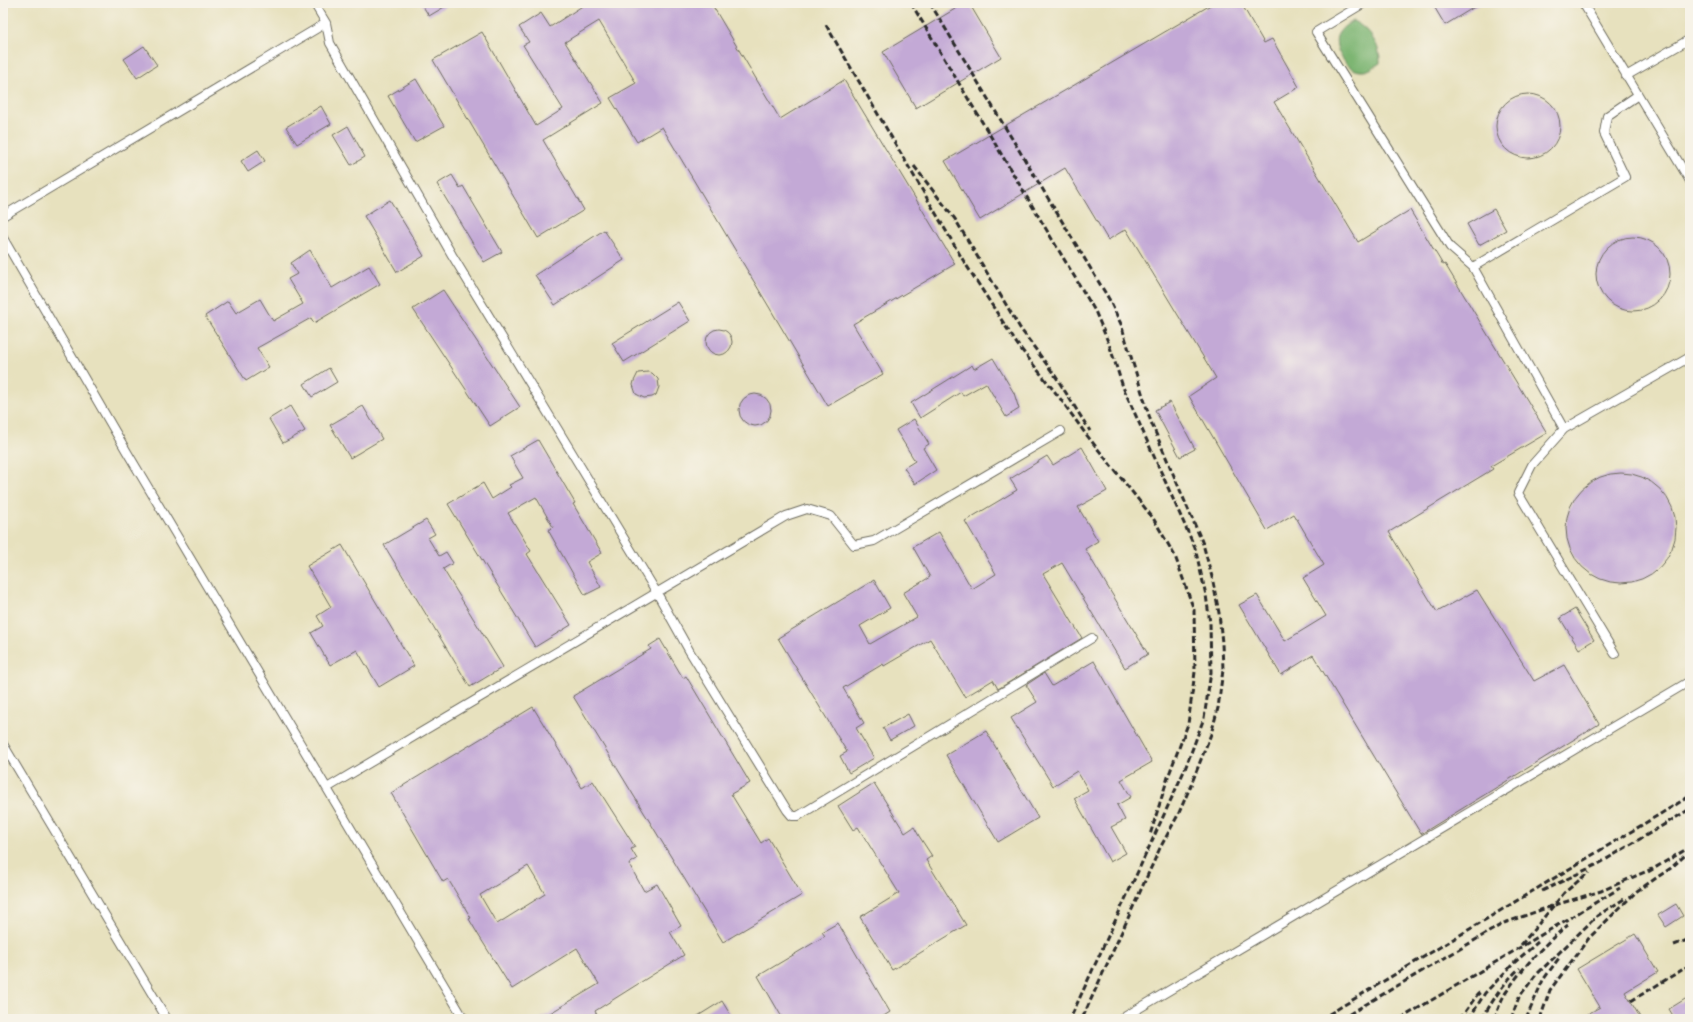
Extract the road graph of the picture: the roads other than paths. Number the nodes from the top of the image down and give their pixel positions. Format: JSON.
{"nodes":[{"id":1,"x":314,"y":3,"type":"edge"},
{"id":2,"x":1364,"y":3,"type":"edge"},
{"id":3,"x":1583,"y":3,"type":"edge"},
{"id":4,"x":326,"y":23,"type":"junction"},
{"id":5,"x":1690,"y":39,"type":"edge"},
{"id":6,"x":1626,"y":76,"type":"junction"},
{"id":7,"x":1638,"y":96,"type":"junction"},
{"id":8,"x":1689,"y":178,"type":"edge"},
{"id":9,"x":3,"y":216,"type":"edge"},
{"id":10,"x":3,"y":238,"type":"edge"},
{"id":11,"x":1473,"y":267,"type":"junction"},
{"id":12,"x":1690,"y":357,"type":"edge"},
{"id":13,"x":1564,"y":429,"type":"junction"},
{"id":14,"x":1062,"y":431,"type":"dead end"},
{"id":15,"x":657,"y":593,"type":"junction"},
{"id":16,"x":1092,"y":638,"type":"dead end"},
{"id":17,"x":1615,"y":654,"type":"dead end"},
{"id":18,"x":1690,"y":680,"type":"edge"},
{"id":19,"x":3,"y":744,"type":"edge"},
{"id":20,"x":327,"y":788,"type":"junction"},
{"id":21,"x":167,"y":1019,"type":"edge"},
{"id":22,"x":464,"y":1019,"type":"edge"},
{"id":23,"x":1123,"y":1019,"type":"edge"}],
"edges":[{"from":1,"to":4,"type":"lane"},
{"from":2,"to":11,"type":"lane"},
{"from":3,"to":6,"type":"lane"},
{"from":4,"to":9,"type":"lane"},
{"from":4,"to":15,"type":"lane"},
{"from":5,"to":6,"type":"lane"},
{"from":6,"to":7,"type":"lane"},
{"from":7,"to":8,"type":"lane"},
{"from":7,"to":11,"type":"lane"},
{"from":10,"to":20,"type":"lane"},
{"from":11,"to":13,"type":"lane"},
{"from":12,"to":13,"type":"lane"},
{"from":13,"to":17,"type":"lane"},
{"from":14,"to":15,"type":"lane"},
{"from":15,"to":16,"type":"lane"},
{"from":15,"to":20,"type":"lane"},
{"from":18,"to":23,"type":"lane"},
{"from":19,"to":21,"type":"lane"},
{"from":20,"to":22,"type":"lane"}]}
